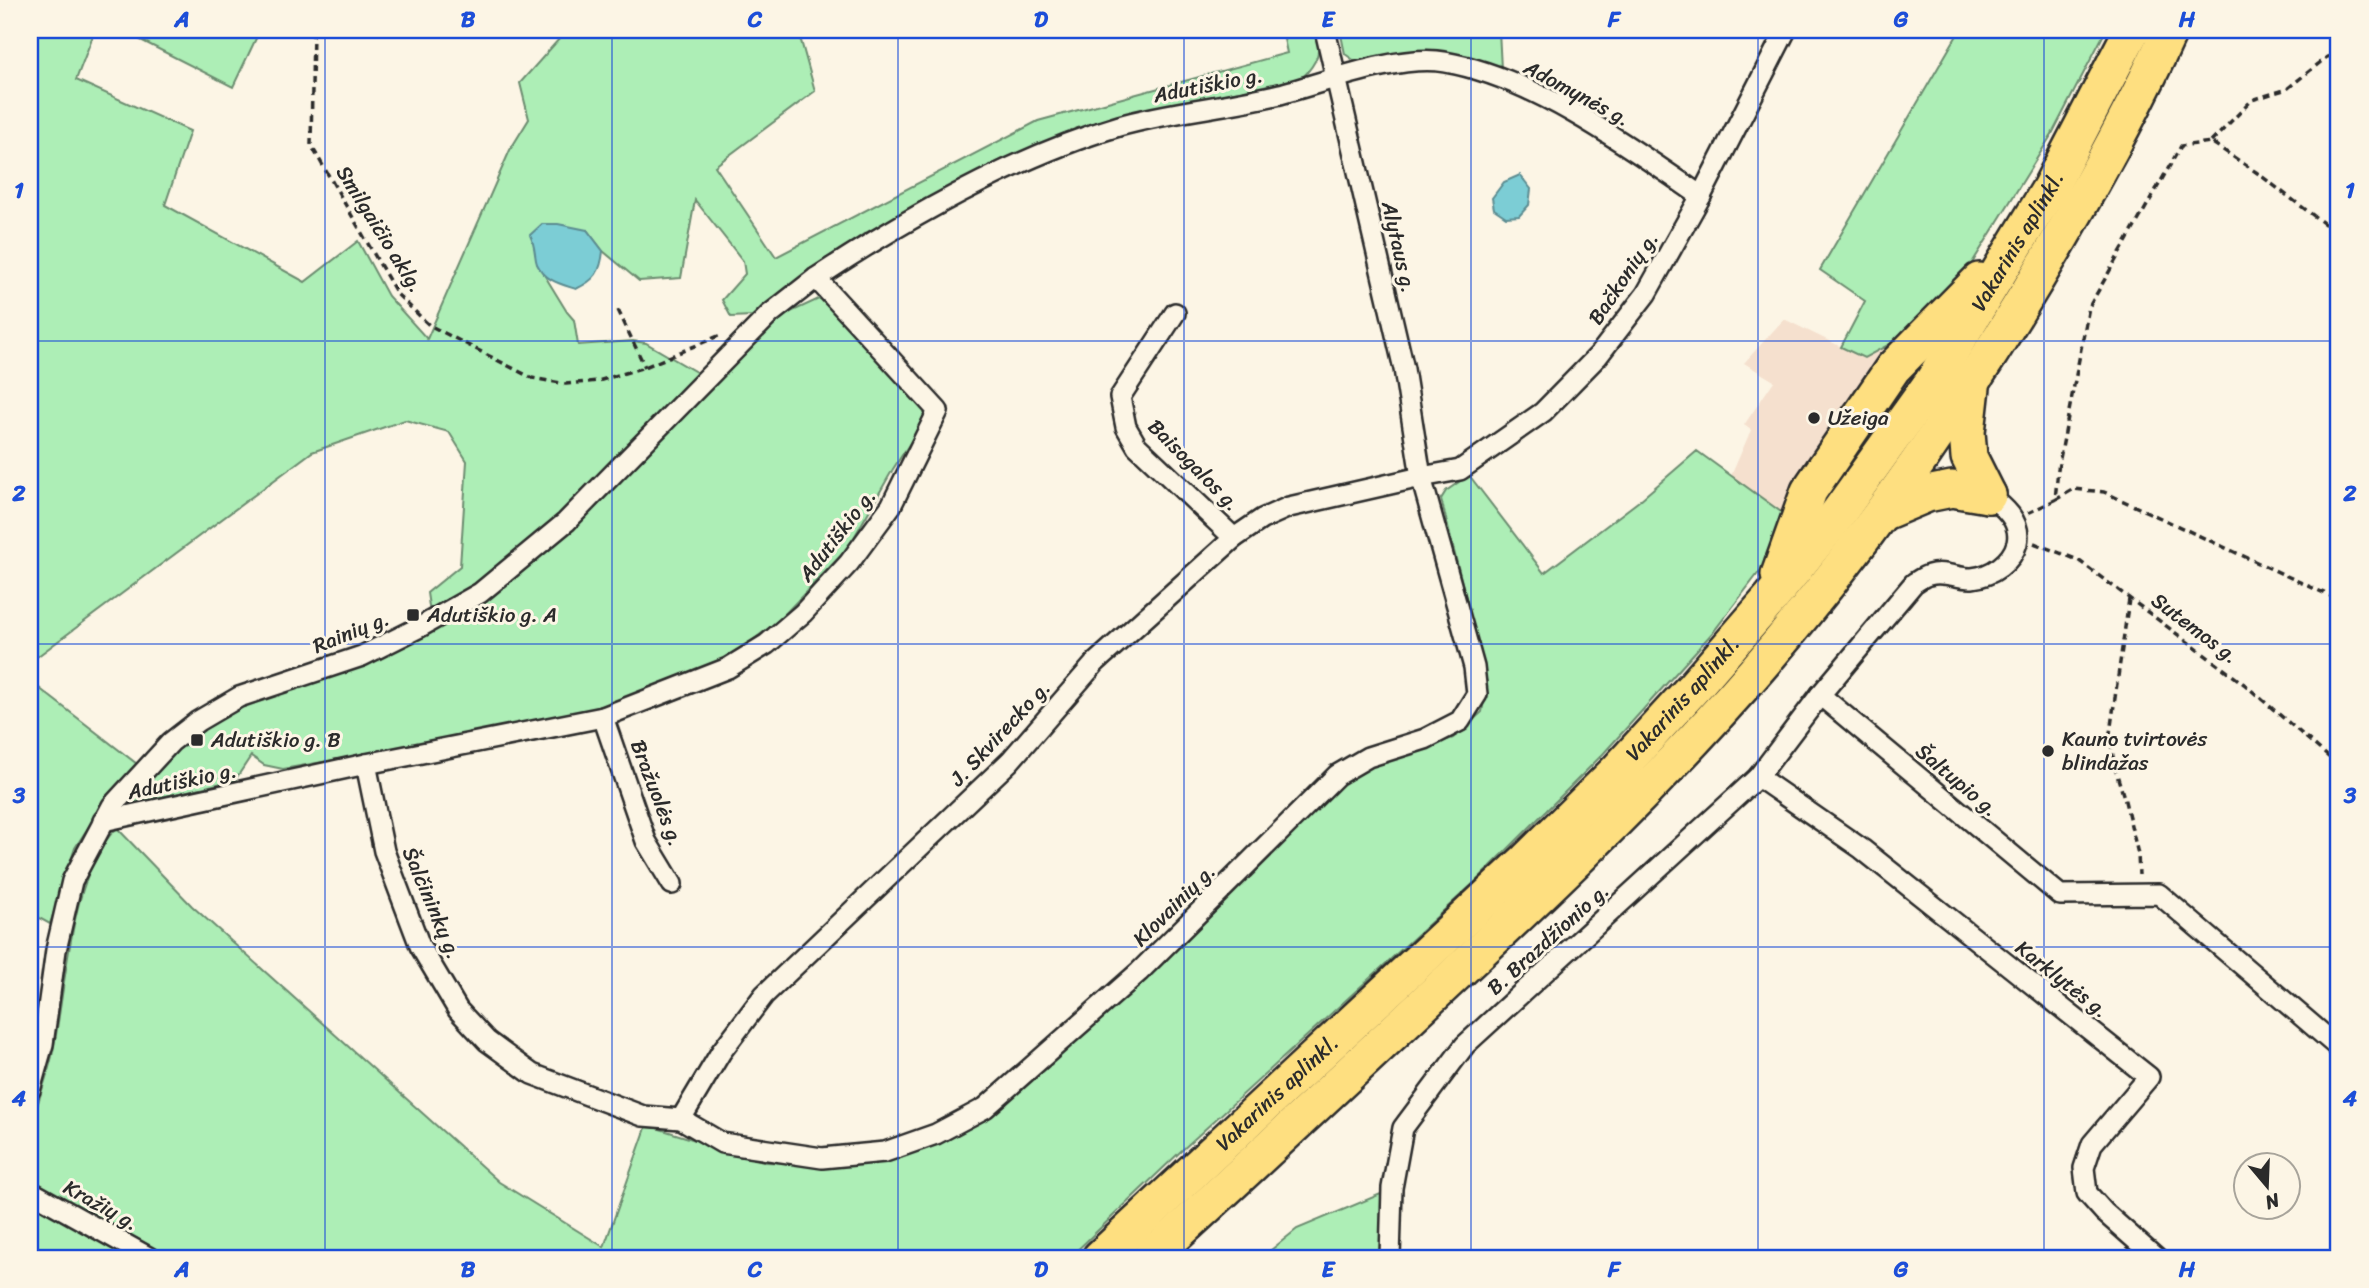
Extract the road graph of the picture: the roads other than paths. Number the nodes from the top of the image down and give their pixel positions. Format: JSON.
{"nodes":[{"id":1,"x":1325,"y":30,"type":"edge"},
{"id":2,"x":1786,"y":30,"type":"edge"},
{"id":3,"x":2132,"y":30,"type":"edge"},
{"id":4,"x":2170,"y":30,"type":"edge"},
{"id":5,"x":1337,"y":78,"type":"junction"},
{"id":6,"x":1701,"y":196,"type":"junction"},
{"id":7,"x":817,"y":278,"type":"junction"},
{"id":8,"x":1175,"y":313,"type":"dead end"},
{"id":9,"x":1972,"y":384,"type":"junction"},
{"id":10,"x":1421,"y":477,"type":"junction"},
{"id":11,"x":1987,"y":495,"type":"junction"},
{"id":12,"x":1881,"y":513,"type":"junction"},
{"id":13,"x":1234,"y":538,"type":"junction"},
{"id":14,"x":1820,"y":695,"type":"junction"},
{"id":15,"x":603,"y":717,"type":"junction"},
{"id":16,"x":366,"y":764,"type":"junction"},
{"id":17,"x":1758,"y":777,"type":"junction"},
{"id":18,"x":103,"y":821,"type":"junction"},
{"id":19,"x":672,"y":884,"type":"dead end"},
{"id":20,"x":2339,"y":1048,"type":"edge"},
{"id":21,"x":30,"y":1090,"type":"edge"},
{"id":22,"x":681,"y":1119,"type":"junction"},
{"id":23,"x":30,"y":1191,"type":"edge"},
{"id":24,"x":150,"y":1258,"type":"edge"},
{"id":25,"x":1100,"y":1258,"type":"edge"},
{"id":26,"x":1150,"y":1258,"type":"edge"},
{"id":27,"x":1390,"y":1258,"type":"edge"},
{"id":28,"x":2156,"y":1258,"type":"edge"}],
"edges":[{"from":1,"to":5,"type":"street","name":"Alytaus g."},
{"from":2,"to":6,"type":"street","name":"Bačkonių g."},
{"from":3,"to":25,"type":"highway","name":"Vakarinis aplinkl."},
{"from":4,"to":9,"type":"highway","name":"Vakarinis aplinkl."},
{"from":5,"to":6,"type":"street","name":"Adomynės g."},
{"from":5,"to":7,"type":"street","name":"Adutiškio g."},
{"from":5,"to":10,"type":"street","name":"Alytaus g."},
{"from":6,"to":10,"type":"street","name":"Bačkonių g."},
{"from":7,"to":15,"type":"street","name":"Adutiškio g."},
{"from":7,"to":18,"type":"street","name":"Rainių g."},
{"from":8,"to":13,"type":"street","name":"Baisogalos g."},
{"from":9,"to":11,"type":"highway"},
{"from":9,"to":12,"type":"highway","name":"Vakarinis aplinkl."},
{"from":10,"to":13,"type":"street","name":"J. Skvirecko g."},
{"from":10,"to":22,"type":"street","name":"Klovainių g."},
{"from":11,"to":12,"type":"highway"},
{"from":11,"to":14,"type":"street"},
{"from":12,"to":26,"type":"highway","name":"Vakarinis aplinkl."},
{"from":13,"to":22,"type":"street","name":"J. Skvirecko g."},
{"from":14,"to":17,"type":"street","name":"B. Brazdžionio g."},
{"from":14,"to":20,"type":"street","name":"Šaltupio g."},
{"from":15,"to":16,"type":"street","name":"Adutiškio g."},
{"from":15,"to":19,"type":"street","name":"Bražuolės g."},
{"from":16,"to":18,"type":"street","name":"Adutiškio g."},
{"from":16,"to":22,"type":"street","name":"Šalčininkų g."},
{"from":17,"to":27,"type":"street","name":"B. Brazdžionio g."},
{"from":17,"to":28,"type":"street","name":"Karklytės g."},
{"from":18,"to":21,"type":"street","name":"Rainių g."},
{"from":23,"to":24,"type":"street","name":"Kražių g."}]}
